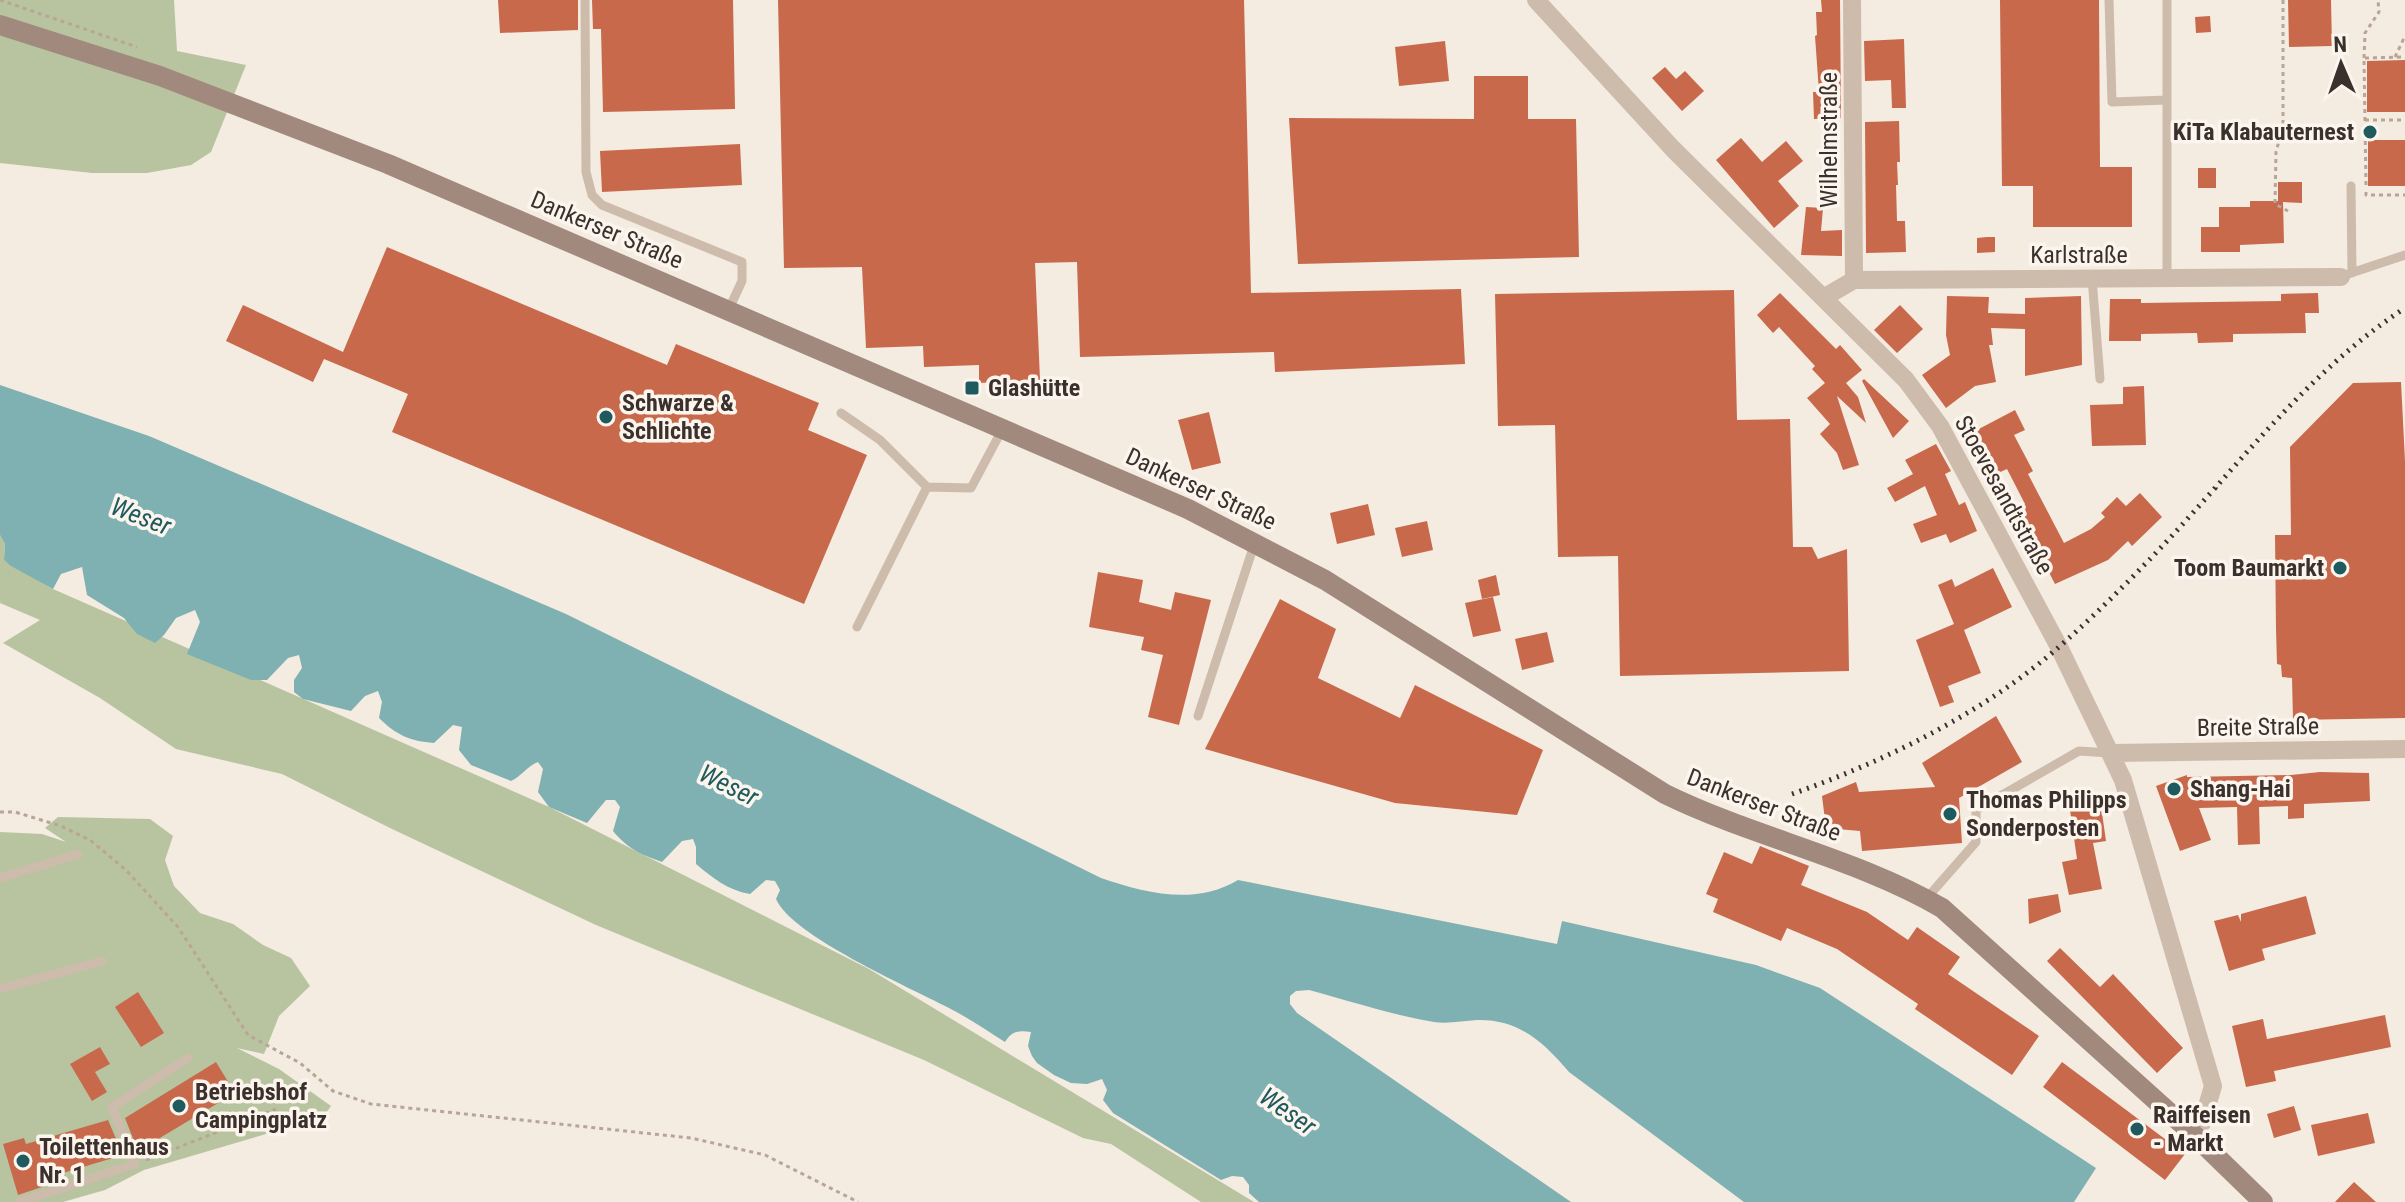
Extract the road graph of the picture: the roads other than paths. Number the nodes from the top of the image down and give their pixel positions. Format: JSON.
{"nodes":[{"id":1,"x":585,"y":0,"type":"edge"},
{"id":2,"x":1536,"y":0,"type":"edge"},
{"id":3,"x":1852,"y":0,"type":"edge"},
{"id":4,"x":2109,"y":0,"type":"edge"},
{"id":5,"x":2167,"y":0,"type":"edge"},
{"id":6,"x":0,"y":25,"type":"edge"},
{"id":7,"x":2167,"y":100,"type":"junction"},
{"id":8,"x":2351,"y":186,"type":"dead end"},
{"id":9,"x":2405,"y":255,"type":"edge"},
{"id":10,"x":2346,"y":275,"type":"junction"},
{"id":11,"x":2092,"y":278,"type":"junction"},
{"id":12,"x":2167,"y":278,"type":"junction"},
{"id":13,"x":1854,"y":280,"type":"junction"},
{"id":14,"x":1823,"y":298,"type":"junction"},
{"id":15,"x":728,"y":311,"type":"junction"},
{"id":16,"x":2100,"y":379,"type":"dead end"},
{"id":17,"x":841,"y":413,"type":"dead end"},
{"id":18,"x":1003,"y":428,"type":"junction"},
{"id":19,"x":927,"y":487,"type":"junction"},
{"id":20,"x":1255,"y":542,"type":"junction"},
{"id":21,"x":857,"y":627,"type":"dead end"},
{"id":22,"x":1198,"y":716,"type":"dead end"},
{"id":23,"x":2405,"y":749,"type":"edge"},
{"id":24,"x":2112,"y":753,"type":"junction"},
{"id":25,"x":78,"y":854,"type":"dead end"},
{"id":26,"x":0,"y":878,"type":"edge"},
{"id":27,"x":1926,"y":899,"type":"junction"},
{"id":28,"x":102,"y":961,"type":"dead end"},
{"id":29,"x":0,"y":989,"type":"edge"},
{"id":30,"x":188,"y":1058,"type":"dead end"},
{"id":31,"x":2192,"y":1133,"type":"junction"},
{"id":32,"x":20,"y":1202,"type":"edge"},
{"id":33,"x":2263,"y":1202,"type":"edge"}],
"edges":[{"from":1,"to":15,"type":"lane"},
{"from":2,"to":14,"type":"street","name":"Stoevesandtstraße"},
{"from":3,"to":13,"type":"street","name":"Wilhelmstraße"},
{"from":4,"to":7,"type":"lane"},
{"from":5,"to":7,"type":"lane"},
{"from":6,"to":15,"type":"main road","name":"Dankerser Straße"},
{"from":7,"to":12,"type":"lane"},
{"from":8,"to":10,"type":"lane"},
{"from":9,"to":10,"type":"lane"},
{"from":10,"to":12,"type":"street","name":"Karlstraße"},
{"from":11,"to":12,"type":"street","name":"Karlstraße"},
{"from":11,"to":13,"type":"street","name":"Karlstraße"},
{"from":11,"to":16,"type":"lane"},
{"from":13,"to":14,"type":"street","name":"Karlstraße"},
{"from":14,"to":24,"type":"street","name":"Stoevesandtstraße"},
{"from":15,"to":18,"type":"main road","name":"Dankerser Straße"},
{"from":17,"to":19,"type":"lane"},
{"from":18,"to":19,"type":"lane"},
{"from":18,"to":20,"type":"main road","name":"Dankerser Straße"},
{"from":19,"to":21,"type":"lane"},
{"from":20,"to":22,"type":"lane"},
{"from":20,"to":27,"type":"main road","name":"Dankerser Straße"},
{"from":23,"to":24,"type":"street","name":"Breite Straße"},
{"from":24,"to":27,"type":"lane"},
{"from":24,"to":31,"type":"street","name":"Stoevesandtstraße"},
{"from":25,"to":26,"type":"lane"},
{"from":27,"to":31,"type":"main road","name":"Dankerser Straße"},
{"from":28,"to":29,"type":"lane"},
{"from":30,"to":32,"type":"lane"},
{"from":31,"to":33,"type":"main road","name":"Dankerser Straße"}]}
